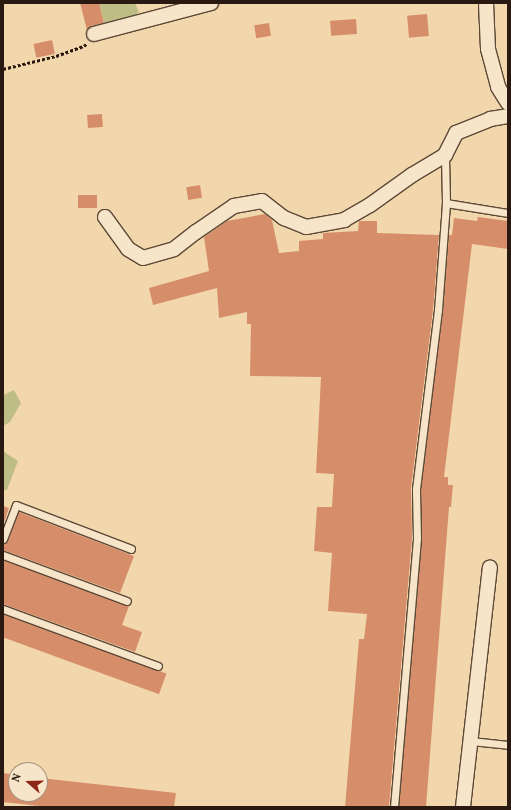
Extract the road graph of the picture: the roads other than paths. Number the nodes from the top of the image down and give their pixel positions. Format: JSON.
{"nodes":[{"id":1,"x":211,"y":3,"type":"edge"},
{"id":2,"x":486,"y":3,"type":"edge"},
{"id":3,"x":94,"y":34,"type":"road end"},
{"id":4,"x":508,"y":103,"type":"edge"},
{"id":5,"x":508,"y":116,"type":"edge"},
{"id":6,"x":445,"y":155,"type":"junction"},
{"id":7,"x":446,"y":203,"type":"junction"},
{"id":8,"x":508,"y":213,"type":"edge"},
{"id":9,"x":105,"y":217,"type":"dead end"},
{"id":10,"x":3,"y":539,"type":"edge"},
{"id":11,"x":131,"y":549,"type":"dead end"},
{"id":12,"x":3,"y":555,"type":"edge"},
{"id":13,"x":490,"y":568,"type":"dead end"},
{"id":14,"x":127,"y":601,"type":"dead end"},
{"id":15,"x":3,"y":609,"type":"edge"},
{"id":16,"x":158,"y":666,"type":"dead end"},
{"id":17,"x":471,"y":741,"type":"junction"},
{"id":18,"x":508,"y":745,"type":"edge"},
{"id":19,"x":394,"y":807,"type":"edge"},
{"id":20,"x":463,"y":807,"type":"edge"}],
"edges":[{"from":1,"to":3,"type":"street"},
{"from":2,"to":4,"type":"street"},
{"from":5,"to":6,"type":"street"},
{"from":6,"to":7,"type":"lane"},
{"from":6,"to":9,"type":"street"},
{"from":7,"to":8,"type":"lane"},
{"from":7,"to":19,"type":"lane"},
{"from":10,"to":11,"type":"lane"},
{"from":12,"to":14,"type":"lane"},
{"from":13,"to":17,"type":"street"},
{"from":15,"to":16,"type":"lane"},
{"from":17,"to":18,"type":"lane"},
{"from":17,"to":20,"type":"street"}]}
